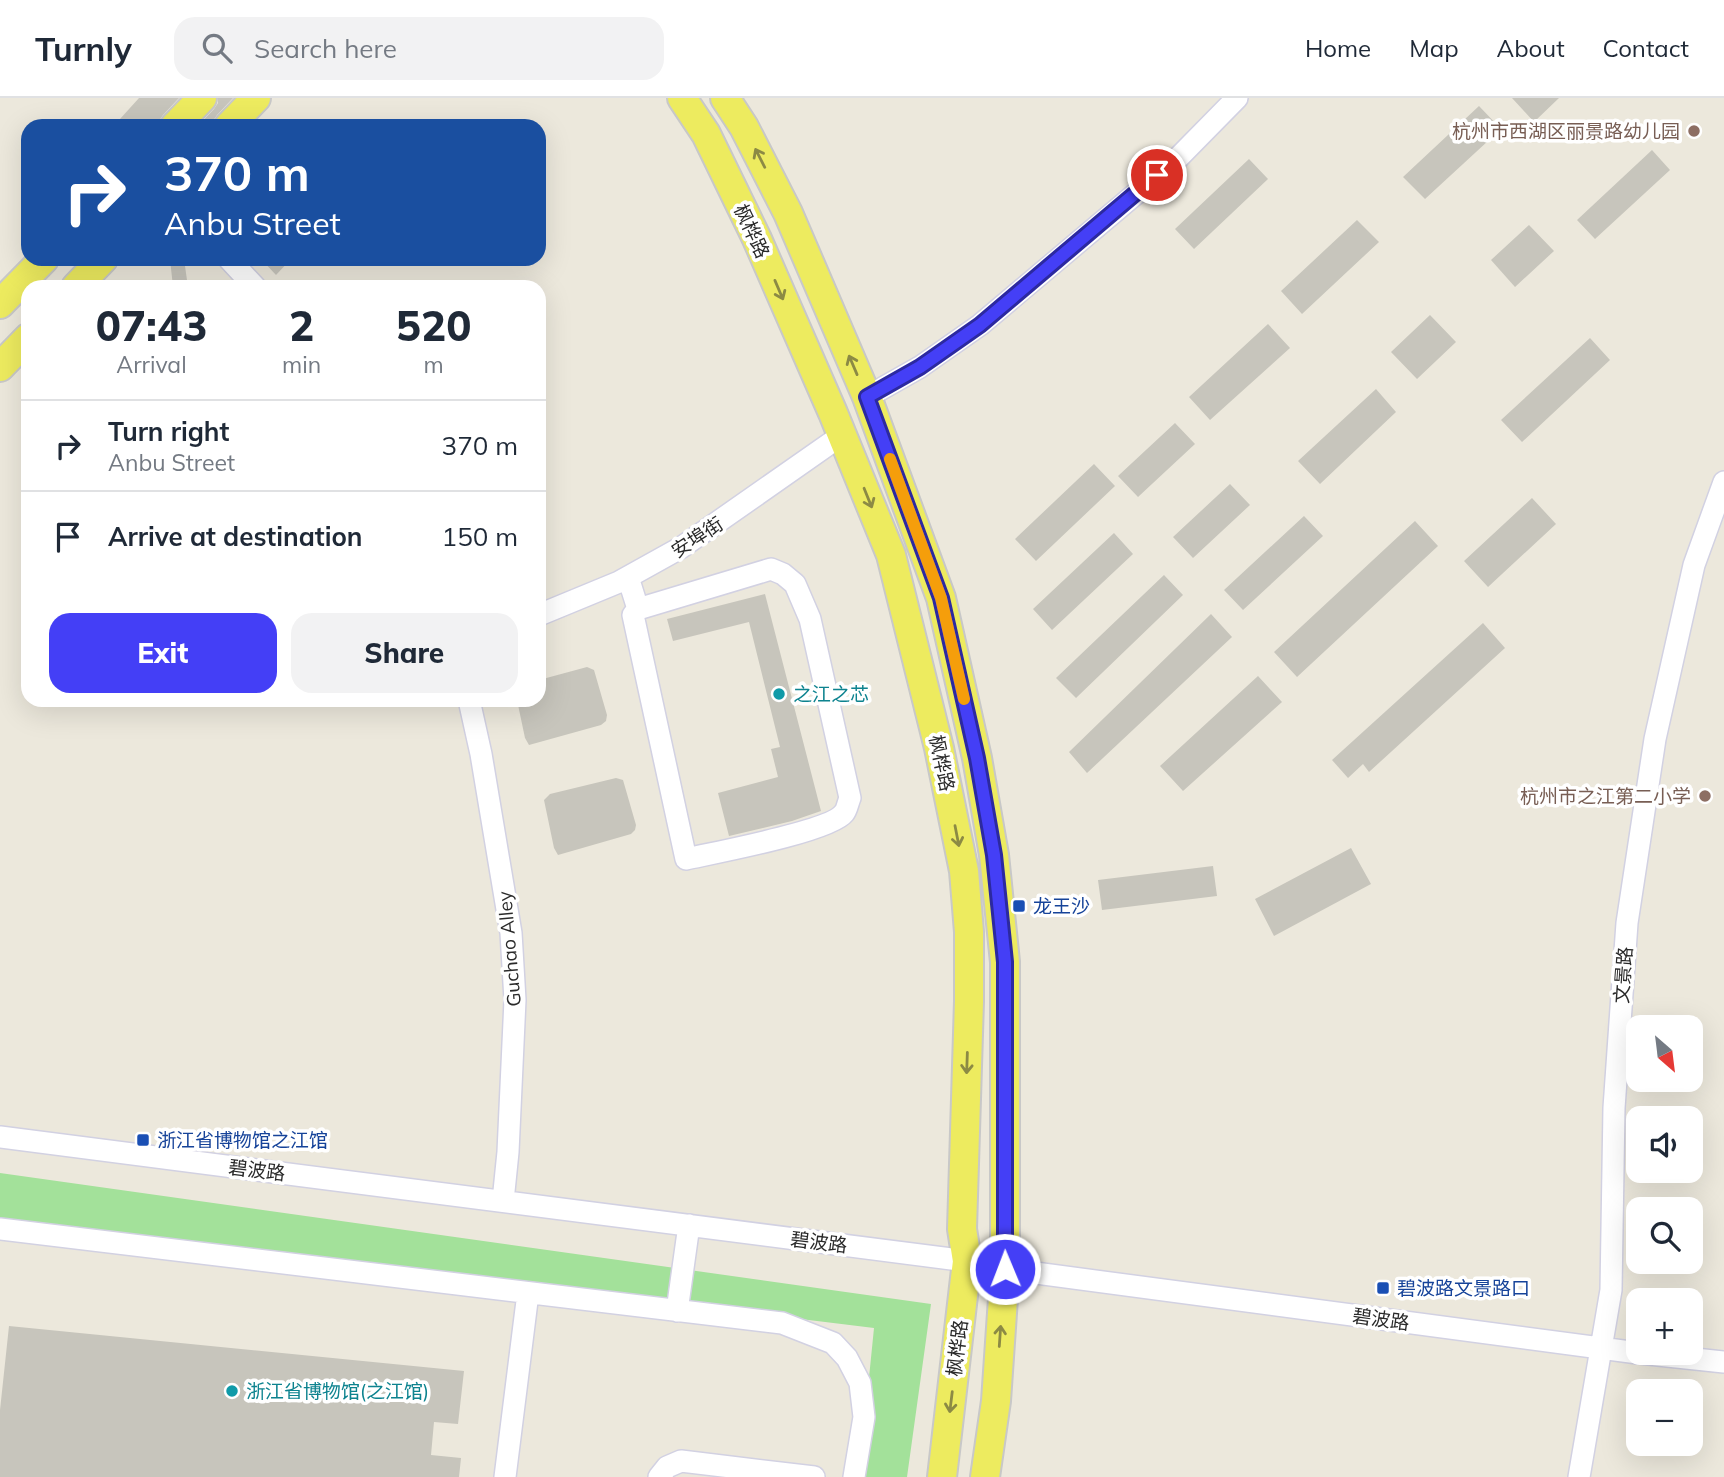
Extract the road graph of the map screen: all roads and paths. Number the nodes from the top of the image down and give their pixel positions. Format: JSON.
{"nodes":[{"id":1,"x":202,"y":98,"type":"edge"},
{"id":2,"x":256,"y":98,"type":"edge"},
{"id":3,"x":682,"y":98,"type":"edge"},
{"id":4,"x":725,"y":98,"type":"edge"},
{"id":5,"x":1237,"y":98,"type":"edge"},
{"id":6,"x":182,"y":119,"type":"edge"},
{"id":7,"x":236,"y":119,"type":"edge"},
{"id":8,"x":37,"y":266,"type":"edge"},
{"id":9,"x":96,"y":266,"type":"edge"},
{"id":10,"x":236,"y":266,"type":"edge"},
{"id":11,"x":23,"y":280,"type":"edge"},
{"id":12,"x":83,"y":280,"type":"edge"},
{"id":13,"x":248,"y":280,"type":"edge"},
{"id":14,"x":21,"y":283,"type":"edge"},
{"id":15,"x":0,"y":304,"type":"edge"},
{"id":16,"x":21,"y":345,"type":"edge"},
{"id":17,"x":0,"y":367,"type":"edge"},
{"id":18,"x":867,"y":397,"type":"junction"},
{"id":19,"x":842,"y":435,"type":"junction"},
{"id":20,"x":1724,"y":482,"type":"edge"},
{"id":21,"x":628,"y":578,"type":"junction"},
{"id":22,"x":638,"y":609,"type":"junction"},
{"id":23,"x":546,"y":612,"type":"edge"},
{"id":24,"x":471,"y":707,"type":"edge"},
{"id":25,"x":0,"y":1138,"type":"edge"},
{"id":26,"x":503,"y":1201,"type":"junction"},
{"id":27,"x":689,"y":1225,"type":"junction"},
{"id":28,"x":0,"y":1229,"type":"edge"},
{"id":29,"x":967,"y":1261,"type":"junction"},
{"id":30,"x":1005,"y":1269,"type":"junction"},
{"id":31,"x":528,"y":1293,"type":"junction"},
{"id":32,"x":677,"y":1311,"type":"junction"},
{"id":33,"x":1601,"y":1348,"type":"junction"},
{"id":34,"x":1626,"y":1351,"type":"edge"},
{"id":35,"x":1703,"y":1360,"type":"edge"},
{"id":36,"x":1724,"y":1362,"type":"edge"},
{"id":37,"x":505,"y":1477,"type":"edge"},
{"id":38,"x":659,"y":1477,"type":"edge"},
{"id":39,"x":814,"y":1477,"type":"edge"},
{"id":40,"x":854,"y":1477,"type":"edge"},
{"id":41,"x":942,"y":1477,"type":"edge"},
{"id":42,"x":985,"y":1477,"type":"edge"},
{"id":43,"x":1579,"y":1477,"type":"edge"}],
"edges":[{"from":1,"to":6,"type":"main road"},
{"from":2,"to":7,"type":"main road"},
{"from":3,"to":19,"type":"main road","name":"枫桦路","one_way":true},
{"from":18,"to":4,"type":"main road","name":"枫桦路","one_way":true},
{"from":5,"to":18,"type":"street"},
{"from":8,"to":11,"type":"main road"},
{"from":9,"to":12,"type":"main road"},
{"from":10,"to":13,"type":"street"},
{"from":14,"to":15,"type":"main road"},
{"from":16,"to":17,"type":"main road"},
{"from":18,"to":30,"type":"main road","name":"枫桦路"},
{"from":19,"to":21,"type":"street","name":"安埠街"},
{"from":19,"to":29,"type":"main road","name":"枫桦路","one_way":true},
{"from":20,"to":33,"type":"street","name":"文景路"},
{"from":21,"to":22,"type":"street"},
{"from":21,"to":23,"type":"street","name":"安埠街"},
{"from":22,"to":22,"type":"street"},
{"from":24,"to":26,"type":"street","name":"Guchao Alley"},
{"from":25,"to":26,"type":"street","name":"碧波路"},
{"from":26,"to":27,"type":"street","name":"碧波路"},
{"from":27,"to":29,"type":"street","name":"碧波路"},
{"from":27,"to":32,"type":"street"},
{"from":28,"to":31,"type":"street"},
{"from":29,"to":30,"type":"street","name":"碧波路"},
{"from":29,"to":41,"type":"main road","name":"枫桦路","one_way":true},
{"from":30,"to":33,"type":"street","name":"碧波路"},
{"from":42,"to":30,"type":"main road","name":"枫桦路","one_way":true},
{"from":31,"to":32,"type":"street"},
{"from":31,"to":37,"type":"street"},
{"from":32,"to":40,"type":"street"},
{"from":33,"to":34,"type":"street","name":"碧波路"},
{"from":33,"to":43,"type":"street","name":"文景路"},
{"from":35,"to":36,"type":"street","name":"碧波路"},
{"from":38,"to":39,"type":"street"}]}
